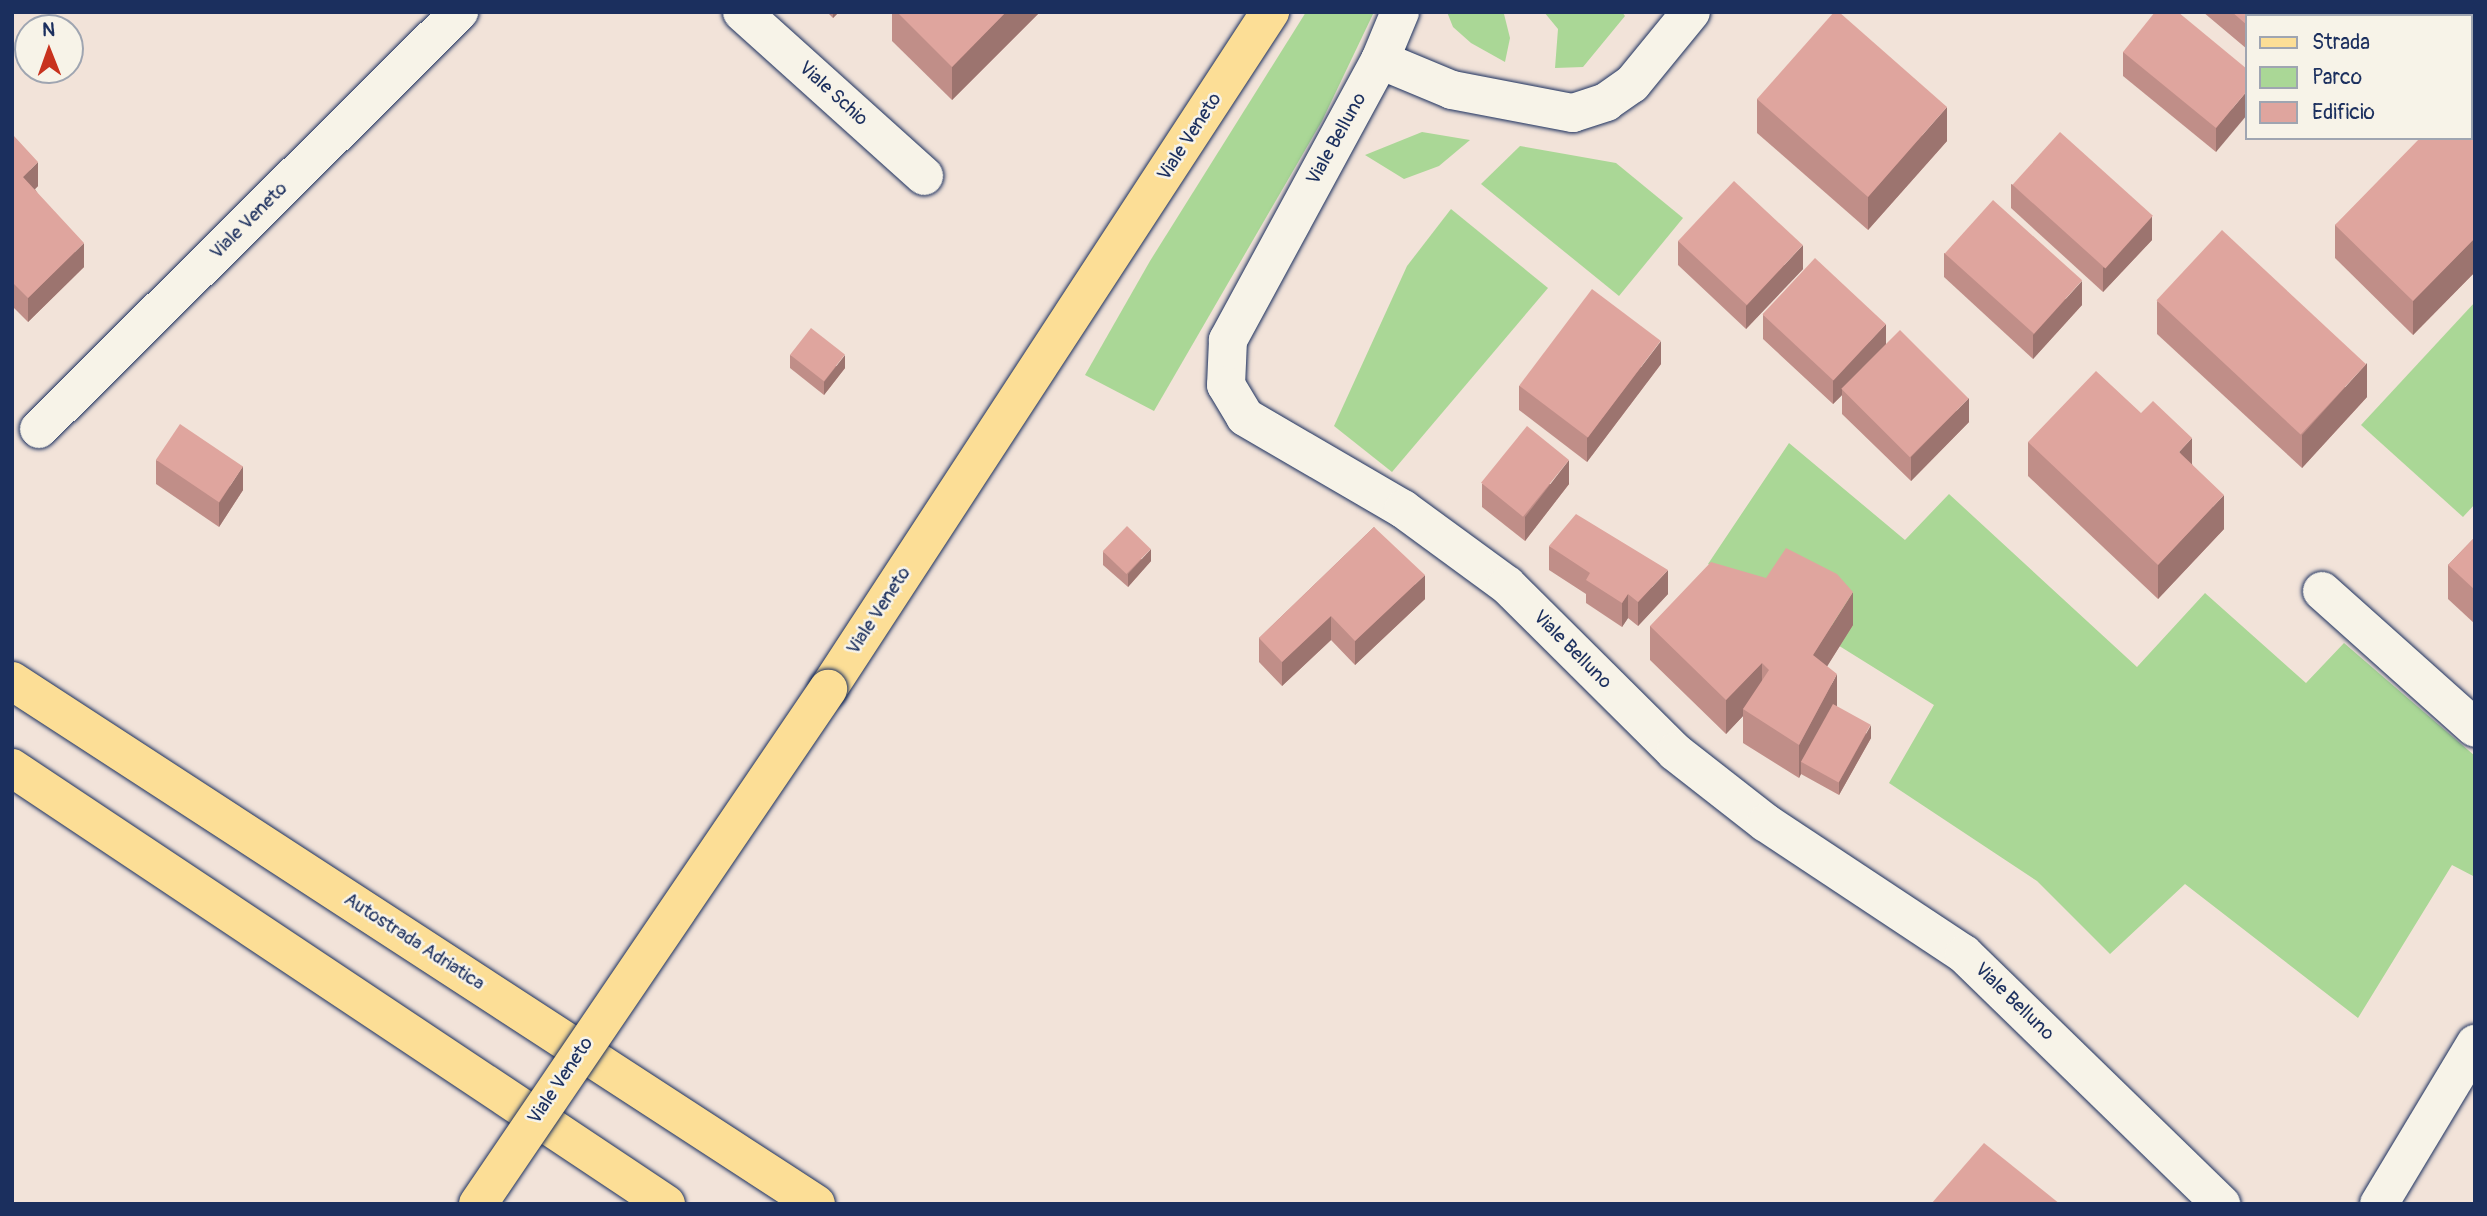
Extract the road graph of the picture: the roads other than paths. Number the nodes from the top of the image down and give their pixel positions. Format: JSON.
{"nodes":[{"id":1,"x":459,"y":12,"type":"edge"},
{"id":2,"x":742,"y":12,"type":"edge"},
{"id":3,"x":1270,"y":12,"type":"edge"},
{"id":4,"x":1400,"y":12,"type":"edge"},
{"id":5,"x":1691,"y":12,"type":"edge"},
{"id":6,"x":1380,"y":60,"type":"junction"},
{"id":7,"x":924,"y":176,"type":"dead end"},
{"id":8,"x":39,"y":429,"type":"dead end"},
{"id":9,"x":2322,"y":591,"type":"dead end"},
{"id":10,"x":12,"y":681,"type":"edge"},
{"id":11,"x":2475,"y":728,"type":"edge"},
{"id":12,"x":12,"y":768,"type":"edge"},
{"id":13,"x":2475,"y":1044,"type":"edge"},
{"id":14,"x":478,"y":1204,"type":"edge"},
{"id":15,"x":666,"y":1204,"type":"edge"},
{"id":16,"x":816,"y":1204,"type":"edge"},
{"id":17,"x":2221,"y":1204,"type":"edge"},
{"id":18,"x":2379,"y":1204,"type":"edge"}],
"edges":[{"from":1,"to":8,"type":"street","name":"Viale Veneto"},
{"from":2,"to":7,"type":"street","name":"Viale Schio"},
{"from":3,"to":14,"type":"main road","name":"Viale Veneto","bridge":true},
{"from":4,"to":6,"type":"street","name":"Viale Belluno"},
{"from":5,"to":6,"type":"street"},
{"from":6,"to":17,"type":"street","name":"Viale Belluno"},
{"from":9,"to":11,"type":"street"},
{"from":10,"to":16,"type":"main road","name":"Autostrada Adriatica"},
{"from":12,"to":15,"type":"main road"},
{"from":13,"to":18,"type":"street"}]}
